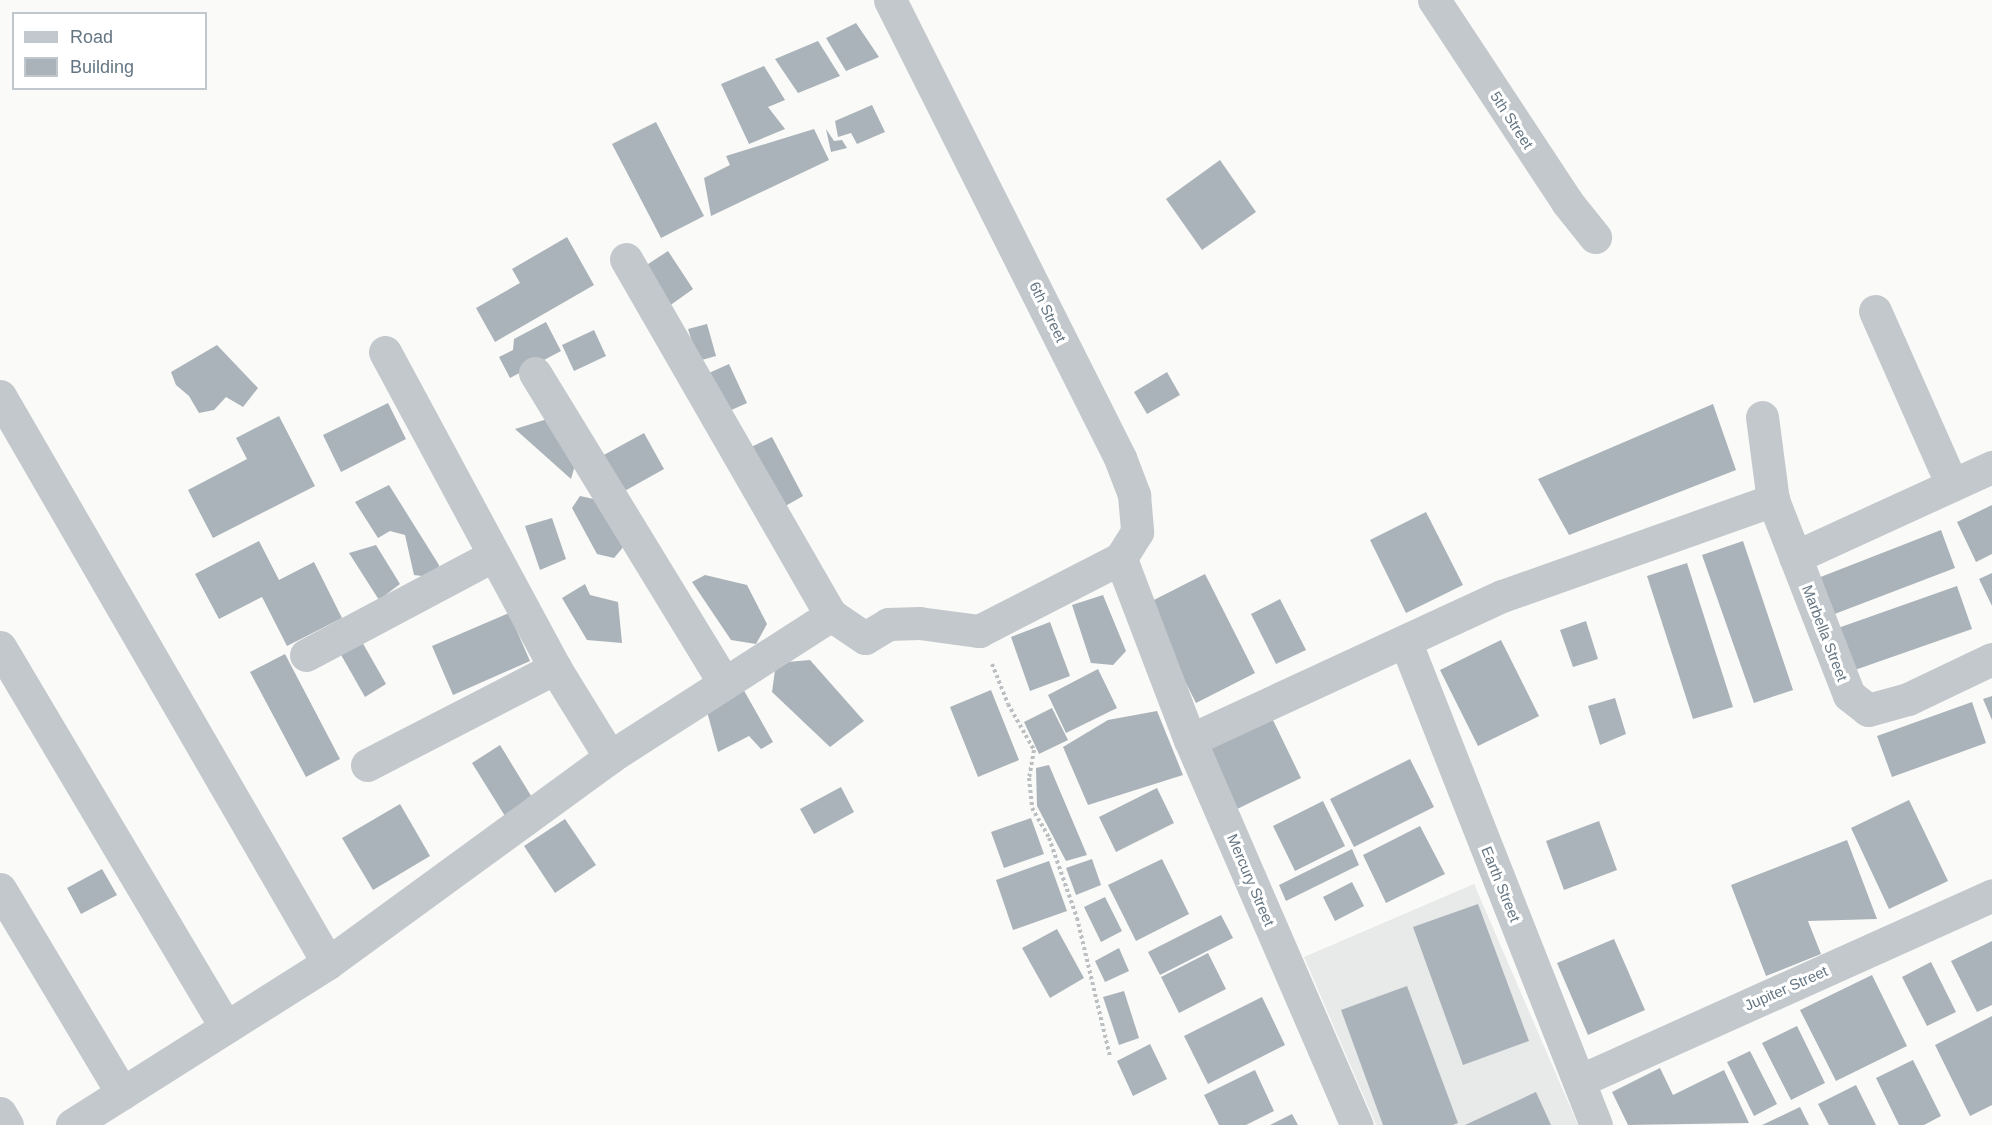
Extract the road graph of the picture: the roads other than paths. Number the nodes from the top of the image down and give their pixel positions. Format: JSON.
{"nodes":[{"id":1,"x":890,"y":0,"type":"edge"},
{"id":2,"x":1434,"y":0,"type":"edge"},
{"id":3,"x":1595,"y":237,"type":"dead end"},
{"id":4,"x":626,"y":259,"type":"dead end"},
{"id":5,"x":1875,"y":311,"type":"dead end"},
{"id":6,"x":385,"y":352,"type":"dead end"},
{"id":7,"x":535,"y":373,"type":"dead end"},
{"id":8,"x":5,"y":415,"type":"edge"},
{"id":9,"x":1762,"y":417,"type":"dead end"},
{"id":10,"x":1992,"y":467,"type":"edge"},
{"id":11,"x":1952,"y":485,"type":"junction"},
{"id":12,"x":1773,"y":500,"type":"junction"},
{"id":13,"x":494,"y":555,"type":"junction"},
{"id":14,"x":1795,"y":557,"type":"junction"},
{"id":15,"x":1121,"y":558,"type":"junction"},
{"id":16,"x":831,"y":615,"type":"junction"},
{"id":17,"x":1406,"y":643,"type":"junction"},
{"id":18,"x":0,"y":647,"type":"edge"},
{"id":19,"x":306,"y":655,"type":"dead end"},
{"id":20,"x":1992,"y":659,"type":"edge"},
{"id":21,"x":555,"y":668,"type":"junction"},
{"id":22,"x":724,"y":683,"type":"junction"},
{"id":23,"x":1190,"y":740,"type":"junction"},
{"id":24,"x":610,"y":757,"type":"junction"},
{"id":25,"x":367,"y":765,"type":"dead end"},
{"id":26,"x":0,"y":889,"type":"edge"},
{"id":27,"x":1992,"y":895,"type":"edge"},
{"id":28,"x":328,"y":963,"type":"junction"},
{"id":29,"x":226,"y":1027,"type":"junction"},
{"id":30,"x":1579,"y":1081,"type":"junction"},
{"id":31,"x":122,"y":1093,"type":"junction"},
{"id":32,"x":0,"y":1113,"type":"edge"},
{"id":33,"x":7,"y":1125,"type":"edge"},
{"id":34,"x":72,"y":1125,"type":"edge"},
{"id":35,"x":1357,"y":1125,"type":"edge"},
{"id":36,"x":1596,"y":1125,"type":"edge"}],
"edges":[{"from":1,"to":15,"type":"street","name":"6th Street"},
{"from":2,"to":3,"type":"street","name":"5th Street"},
{"from":4,"to":16,"type":"street"},
{"from":5,"to":11,"type":"street"},
{"from":6,"to":13,"type":"street"},
{"from":7,"to":22,"type":"street"},
{"from":8,"to":28,"type":"street"},
{"from":9,"to":12,"type":"street"},
{"from":10,"to":11,"type":"street"},
{"from":11,"to":14,"type":"street"},
{"from":12,"to":14,"type":"street"},
{"from":12,"to":17,"type":"street"},
{"from":13,"to":19,"type":"street"},
{"from":13,"to":21,"type":"street"},
{"from":14,"to":20,"type":"street","name":"Marbella Street"},
{"from":15,"to":16,"type":"street"},
{"from":15,"to":23,"type":"street","name":"Mercury Street"},
{"from":16,"to":22,"type":"street"},
{"from":17,"to":23,"type":"street"},
{"from":17,"to":30,"type":"street","name":"Earth Street"},
{"from":18,"to":29,"type":"street"},
{"from":21,"to":24,"type":"street"},
{"from":21,"to":25,"type":"street"},
{"from":22,"to":24,"type":"street"},
{"from":23,"to":35,"type":"street","name":"Mercury Street"},
{"from":24,"to":28,"type":"street"},
{"from":26,"to":31,"type":"street"},
{"from":27,"to":30,"type":"street","name":"Jupiter Street"},
{"from":28,"to":29,"type":"street"},
{"from":29,"to":31,"type":"street"},
{"from":30,"to":36,"type":"street","name":"Earth Street"},
{"from":31,"to":34,"type":"street"},
{"from":32,"to":33,"type":"street"}]}
